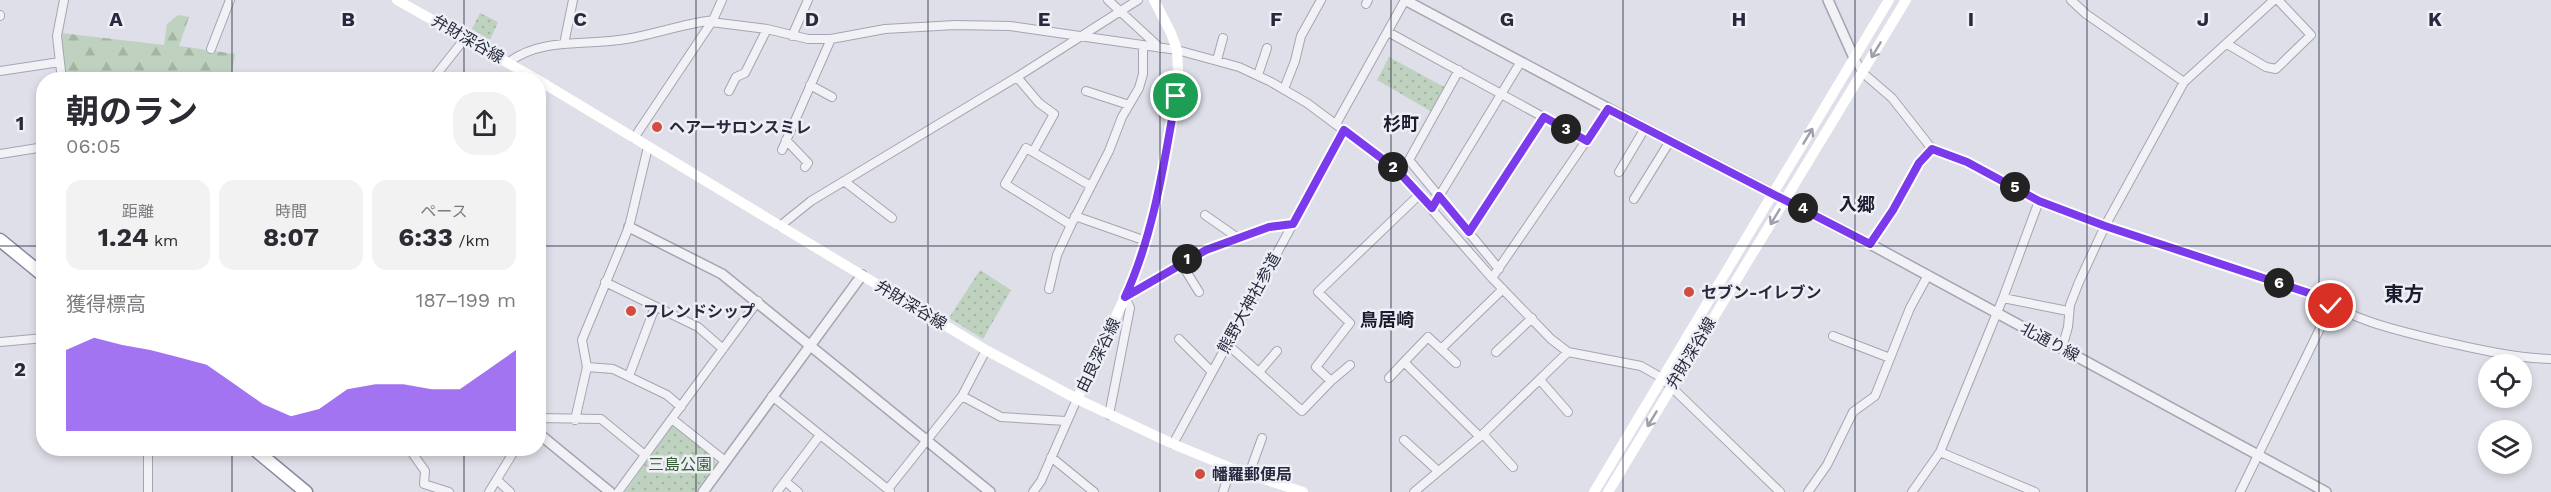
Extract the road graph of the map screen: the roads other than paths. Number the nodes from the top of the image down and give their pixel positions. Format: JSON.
{"nodes":[{"id":1,"x":64,"y":0,"type":"edge"},
{"id":2,"x":230,"y":0,"type":"edge"},
{"id":3,"x":397,"y":0,"type":"edge"},
{"id":4,"x":573,"y":0,"type":"edge"},
{"id":5,"x":722,"y":0,"type":"edge"},
{"id":6,"x":808,"y":0,"type":"edge"},
{"id":7,"x":1108,"y":0,"type":"edge"},
{"id":8,"x":1138,"y":0,"type":"edge"},
{"id":9,"x":1154,"y":0,"type":"edge"},
{"id":10,"x":1322,"y":0,"type":"edge"},
{"id":11,"x":1405,"y":0,"type":"edge"},
{"id":12,"x":1828,"y":0,"type":"edge"},
{"id":13,"x":1889,"y":0,"type":"edge"},
{"id":14,"x":1906,"y":0,"type":"edge"},
{"id":15,"x":2071,"y":0,"type":"edge"},
{"id":16,"x":2276,"y":0,"type":"edge"},
{"id":17,"x":1120,"y":11,"type":"junction"},
{"id":18,"x":712,"y":21,"type":"junction"},
{"id":19,"x":767,"y":29,"type":"junction"},
{"id":20,"x":1388,"y":32,"type":"junction"},
{"id":21,"x":792,"y":36,"type":"junction"},
{"id":22,"x":466,"y":37,"type":"junction"},
{"id":23,"x":1079,"y":37,"type":"junction"},
{"id":24,"x":1223,"y":38,"type":"dead end"},
{"id":25,"x":831,"y":39,"type":"junction"},
{"id":26,"x":564,"y":44,"type":"junction"},
{"id":27,"x":2227,"y":44,"type":"junction"},
{"id":28,"x":1143,"y":46,"type":"junction"},
{"id":29,"x":1267,"y":48,"type":"dead end"},
{"id":30,"x":211,"y":49,"type":"dead end"},
{"id":31,"x":1161,"y":49,"type":"junction"},
{"id":32,"x":1177,"y":50,"type":"junction"},
{"id":33,"x":1854,"y":58,"type":"junction"},
{"id":34,"x":1217,"y":60,"type":"junction"},
{"id":35,"x":60,"y":62,"type":"junction"},
{"id":36,"x":509,"y":62,"type":"junction"},
{"id":37,"x":1520,"y":63,"type":"junction"},
{"id":38,"x":1460,"y":70,"type":"junction"},
{"id":39,"x":0,"y":71,"type":"edge"},
{"id":40,"x":61,"y":72,"type":"edge"},
{"id":41,"x":438,"y":72,"type":"edge"},
{"id":42,"x":525,"y":72,"type":"edge"},
{"id":43,"x":1863,"y":73,"type":"junction"},
{"id":44,"x":1258,"y":75,"type":"junction"},
{"id":45,"x":1017,"y":77,"type":"junction"},
{"id":46,"x":2184,"y":82,"type":"junction"},
{"id":47,"x":546,"y":85,"type":"edge"},
{"id":48,"x":810,"y":86,"type":"junction"},
{"id":49,"x":1284,"y":88,"type":"junction"},
{"id":50,"x":729,"y":91,"type":"dead end"},
{"id":51,"x":1086,"y":91,"type":"dead end"},
{"id":52,"x":1503,"y":93,"type":"junction"},
{"id":53,"x":832,"y":97,"type":"dead end"},
{"id":54,"x":1129,"y":105,"type":"junction"},
{"id":55,"x":1608,"y":109,"type":"junction"},
{"id":56,"x":1544,"y":117,"type":"junction"},
{"id":57,"x":1336,"y":124,"type":"junction"},
{"id":58,"x":1645,"y":128,"type":"junction"},
{"id":59,"x":1344,"y":130,"type":"junction"},
{"id":60,"x":634,"y":138,"type":"junction"},
{"id":61,"x":786,"y":140,"type":"junction"},
{"id":62,"x":1587,"y":141,"type":"junction"},
{"id":63,"x":1670,"y":141,"type":"junction"},
{"id":64,"x":648,"y":147,"type":"junction"},
{"id":65,"x":36,"y":148,"type":"edge"},
{"id":66,"x":1932,"y":149,"type":"junction"},
{"id":67,"x":782,"y":150,"type":"dead end"},
{"id":68,"x":1033,"y":152,"type":"junction"},
{"id":69,"x":0,"y":154,"type":"edge"},
{"id":70,"x":805,"y":167,"type":"dead end"},
{"id":71,"x":1619,"y":172,"type":"dead end"},
{"id":72,"x":844,"y":181,"type":"junction"},
{"id":73,"x":1089,"y":185,"type":"junction"},
{"id":74,"x":1774,"y":193,"type":"junction"},
{"id":75,"x":1419,"y":195,"type":"junction"},
{"id":76,"x":1439,"y":196,"type":"junction"},
{"id":77,"x":1634,"y":199,"type":"dead end"},
{"id":78,"x":1786,"y":199,"type":"junction"},
{"id":79,"x":2039,"y":201,"type":"junction"},
{"id":80,"x":1432,"y":208,"type":"junction"},
{"id":81,"x":1205,"y":215,"type":"dead end"},
{"id":82,"x":1075,"y":216,"type":"junction"},
{"id":83,"x":892,"y":218,"type":"dead end"},
{"id":84,"x":1293,"y":224,"type":"junction"},
{"id":85,"x":1071,"y":225,"type":"junction"},
{"id":86,"x":780,"y":226,"type":"junction"},
{"id":87,"x":2105,"y":226,"type":"junction"},
{"id":88,"x":629,"y":227,"type":"junction"},
{"id":89,"x":1469,"y":232,"type":"junction"},
{"id":90,"x":1238,"y":238,"type":"junction"},
{"id":91,"x":0,"y":240,"type":"edge"},
{"id":92,"x":1146,"y":241,"type":"junction"},
{"id":93,"x":1870,"y":244,"type":"junction"},
{"id":94,"x":1181,"y":262,"type":"junction"},
{"id":95,"x":36,"y":269,"type":"edge"},
{"id":96,"x":1499,"y":269,"type":"junction"},
{"id":97,"x":862,"y":275,"type":"junction"},
{"id":98,"x":1928,"y":276,"type":"junction"},
{"id":99,"x":1492,"y":278,"type":"junction"},
{"id":100,"x":605,"y":282,"type":"junction"},
{"id":101,"x":1049,"y":289,"type":"dead end"},
{"id":102,"x":1503,"y":289,"type":"junction"},
{"id":103,"x":1199,"y":292,"type":"dead end"},
{"id":104,"x":1125,"y":297,"type":"junction"},
{"id":105,"x":2003,"y":298,"type":"junction"},
{"id":106,"x":758,"y":301,"type":"junction"},
{"id":107,"x":2331,"y":306,"type":"junction"},
{"id":108,"x":656,"y":307,"type":"junction"},
{"id":109,"x":2068,"y":312,"type":"junction"},
{"id":110,"x":1996,"y":313,"type":"junction"},
{"id":111,"x":1532,"y":318,"type":"junction"},
{"id":112,"x":1833,"y":336,"type":"dead end"},
{"id":113,"x":36,"y":339,"type":"edge"},
{"id":114,"x":1179,"y":339,"type":"dead end"},
{"id":115,"x":0,"y":342,"type":"edge"},
{"id":116,"x":811,"y":344,"type":"junction"},
{"id":117,"x":1227,"y":344,"type":"junction"},
{"id":118,"x":2062,"y":348,"type":"junction"},
{"id":119,"x":723,"y":349,"type":"junction"},
{"id":120,"x":1442,"y":349,"type":"junction"},
{"id":121,"x":986,"y":350,"type":"junction"},
{"id":122,"x":1277,"y":351,"type":"dead end"},
{"id":123,"x":1496,"y":352,"type":"dead end"},
{"id":124,"x":1568,"y":352,"type":"junction"},
{"id":125,"x":1890,"y":358,"type":"junction"},
{"id":126,"x":2551,"y":359,"type":"edge"},
{"id":127,"x":1404,"y":362,"type":"junction"},
{"id":128,"x":1456,"y":363,"type":"dead end"},
{"id":129,"x":1350,"y":365,"type":"dead end"},
{"id":130,"x":587,"y":367,"type":"junction"},
{"id":131,"x":1212,"y":372,"type":"junction"},
{"id":132,"x":1259,"y":372,"type":"junction"},
{"id":133,"x":629,"y":376,"type":"junction"},
{"id":134,"x":1389,"y":378,"type":"dead end"},
{"id":135,"x":1662,"y":378,"type":"junction"},
{"id":136,"x":1539,"y":380,"type":"junction"},
{"id":137,"x":1331,"y":381,"type":"junction"},
{"id":138,"x":1671,"y":387,"type":"junction"},
{"id":139,"x":772,"y":396,"type":"junction"},
{"id":140,"x":962,"y":396,"type":"junction"},
{"id":141,"x":1077,"y":399,"type":"junction"},
{"id":142,"x":681,"y":407,"type":"junction"},
{"id":143,"x":1568,"y":412,"type":"dead end"},
{"id":144,"x":1109,"y":415,"type":"junction"},
{"id":145,"x":546,"y":418,"type":"edge"},
{"id":146,"x":672,"y":418,"type":"junction"},
{"id":147,"x":575,"y":420,"type":"junction"},
{"id":148,"x":1066,"y":421,"type":"junction"},
{"id":149,"x":820,"y":435,"type":"junction"},
{"id":150,"x":1482,"y":435,"type":"junction"},
{"id":151,"x":1262,"y":438,"type":"dead end"},
{"id":152,"x":546,"y":440,"type":"edge"},
{"id":153,"x":927,"y":440,"type":"junction"},
{"id":154,"x":1404,"y":440,"type":"dead end"},
{"id":155,"x":1173,"y":444,"type":"junction"},
{"id":156,"x":1940,"y":452,"type":"junction"},
{"id":157,"x":645,"y":455,"type":"junction"},
{"id":158,"x":148,"y":456,"type":"edge"},
{"id":159,"x":263,"y":456,"type":"edge"},
{"id":160,"x":414,"y":456,"type":"edge"},
{"id":161,"x":511,"y":456,"type":"edge"},
{"id":162,"x":2259,"y":456,"type":"junction"},
{"id":163,"x":1051,"y":457,"type":"junction"},
{"id":164,"x":725,"y":461,"type":"junction"},
{"id":165,"x":1513,"y":467,"type":"dead end"},
{"id":166,"x":1231,"y":468,"type":"junction"},
{"id":167,"x":1438,"y":471,"type":"junction"},
{"id":168,"x":1249,"y":474,"type":"junction"},
{"id":169,"x":497,"y":480,"type":"junction"},
{"id":170,"x":785,"y":481,"type":"junction"},
{"id":171,"x":889,"y":491,"type":"edge"},
{"id":172,"x":148,"y":492,"type":"edge"},
{"id":173,"x":306,"y":492,"type":"edge"},
{"id":174,"x":448,"y":492,"type":"edge"},
{"id":175,"x":489,"y":492,"type":"edge"},
{"id":176,"x":510,"y":492,"type":"edge"},
{"id":177,"x":610,"y":492,"type":"edge"},
{"id":178,"x":618,"y":492,"type":"edge"},
{"id":179,"x":703,"y":492,"type":"edge"},
{"id":180,"x":777,"y":492,"type":"edge"},
{"id":181,"x":798,"y":492,"type":"edge"},
{"id":182,"x":990,"y":492,"type":"edge"},
{"id":183,"x":1033,"y":492,"type":"edge"},
{"id":184,"x":1094,"y":492,"type":"edge"},
{"id":185,"x":1223,"y":492,"type":"edge"},
{"id":186,"x":1303,"y":492,"type":"edge"},
{"id":187,"x":1414,"y":492,"type":"edge"},
{"id":188,"x":1594,"y":492,"type":"edge"},
{"id":189,"x":1608,"y":492,"type":"edge"},
{"id":190,"x":1780,"y":492,"type":"edge"},
{"id":191,"x":1808,"y":492,"type":"edge"},
{"id":192,"x":1912,"y":492,"type":"edge"},
{"id":193,"x":2035,"y":492,"type":"edge"},
{"id":194,"x":2240,"y":492,"type":"edge"},
{"id":195,"x":2326,"y":492,"type":"edge"}],
"edges":[{"from":1,"to":35,"type":"street"},
{"from":2,"to":30,"type":"street"},
{"from":3,"to":22,"type":"main road","name":"弁財深谷線"},
{"from":4,"to":26,"type":"street"},
{"from":5,"to":18,"type":"street"},
{"from":6,"to":21,"type":"street"},
{"from":7,"to":17,"type":"street"},
{"from":8,"to":17,"type":"street"},
{"from":9,"to":32,"type":"main road","name":"由良深谷線"},
{"from":10,"to":49,"type":"street"},
{"from":11,"to":20,"type":"street"},
{"from":11,"to":37,"type":"street","name":"北通り線"},
{"from":12,"to":33,"type":"street"},
{"from":13,"to":33,"type":"main road","name":"弁財深谷線"},
{"from":14,"to":43,"type":"main road","name":"弁財深谷線","one_way":true},
{"from":15,"to":46,"type":"street"},
{"from":16,"to":27,"type":"street"},
{"from":16,"to":27,"type":"street"},
{"from":17,"to":23,"type":"street"},
{"from":17,"to":31,"type":"street"},
{"from":18,"to":19,"type":"street"},
{"from":18,"to":26,"type":"street"},
{"from":18,"to":60,"type":"street"},
{"from":19,"to":21,"type":"street"},
{"from":19,"to":50,"type":"street"},
{"from":20,"to":38,"type":"street"},
{"from":20,"to":57,"type":"street"},
{"from":21,"to":25,"type":"street"},
{"from":22,"to":36,"type":"main road","name":"弁財深谷線"},
{"from":22,"to":41,"type":"street"},
{"from":23,"to":25,"type":"street"},
{"from":23,"to":28,"type":"street"},
{"from":23,"to":45,"type":"street"},
{"from":24,"to":34,"type":"street"},
{"from":25,"to":48,"type":"street"},
{"from":26,"to":36,"type":"street"},
{"from":27,"to":46,"type":"street"},
{"from":28,"to":31,"type":"street"},
{"from":28,"to":54,"type":"street"},
{"from":29,"to":44,"type":"street"},
{"from":31,"to":32,"type":"street"},
{"from":32,"to":34,"type":"street"},
{"from":32,"to":92,"type":"main road","name":"由良深谷線"},
{"from":33,"to":43,"type":"street"},
{"from":74,"to":33,"type":"main road","name":"弁財深谷線","one_way":true},
{"from":34,"to":44,"type":"street"},
{"from":35,"to":39,"type":"street"},
{"from":35,"to":40,"type":"street"},
{"from":36,"to":42,"type":"main road","name":"弁財深谷線"},
{"from":37,"to":52,"type":"street"},
{"from":37,"to":55,"type":"street","name":"北通り線"},
{"from":38,"to":52,"type":"street"},
{"from":38,"to":76,"type":"street"},
{"from":43,"to":66,"type":"street"},
{"from":43,"to":78,"type":"main road","name":"弁財深谷線"},
{"from":44,"to":49,"type":"street"},
{"from":45,"to":68,"type":"street"},
{"from":45,"to":72,"type":"street"},
{"from":46,"to":87,"type":"street"},
{"from":47,"to":60,"type":"main road","name":"弁財深谷線"},
{"from":48,"to":53,"type":"street"},
{"from":48,"to":61,"type":"street"},
{"from":49,"to":57,"type":"street"},
{"from":51,"to":54,"type":"street"},
{"from":52,"to":56,"type":"street"},
{"from":52,"to":76,"type":"street"},
{"from":54,"to":73,"type":"street"},
{"from":55,"to":58,"type":"street","name":"北通り線"},
{"from":55,"to":62,"type":"street"},
{"from":56,"to":62,"type":"street"},
{"from":56,"to":89,"type":"street"},
{"from":57,"to":59,"type":"street"},
{"from":58,"to":63,"type":"street","name":"北通り線"},
{"from":58,"to":71,"type":"street"},
{"from":59,"to":75,"type":"street"},
{"from":59,"to":84,"type":"street","name":"熊野大神社参道"},
{"from":60,"to":64,"type":"main road","name":"弁財深谷線"},
{"from":61,"to":67,"type":"street"},
{"from":61,"to":70,"type":"street"},
{"from":62,"to":96,"type":"street"},
{"from":63,"to":74,"type":"street","name":"北通り線"},
{"from":63,"to":77,"type":"street"},
{"from":64,"to":86,"type":"main road","name":"弁財深谷線"},
{"from":64,"to":88,"type":"street"},
{"from":65,"to":69,"type":"street"},
{"from":66,"to":79,"type":"street"},
{"from":66,"to":93,"type":"street"},
{"from":68,"to":73,"type":"street"},
{"from":68,"to":85,"type":"street"},
{"from":72,"to":83,"type":"street"},
{"from":72,"to":86,"type":"street"},
{"from":73,"to":82,"type":"street"},
{"from":74,"to":78,"type":"street","name":"北通り線"},
{"from":74,"to":135,"type":"main road","name":"弁財深谷線"},
{"from":75,"to":80,"type":"street"},
{"from":75,"to":137,"type":"street"},
{"from":76,"to":80,"type":"street"},
{"from":76,"to":89,"type":"street"},
{"from":78,"to":93,"type":"street","name":"北通り線"},
{"from":78,"to":138,"type":"main road","name":"弁財深谷線","one_way":true},
{"from":79,"to":87,"type":"street"},
{"from":79,"to":105,"type":"street"},
{"from":80,"to":99,"type":"street"},
{"from":81,"to":90,"type":"street"},
{"from":82,"to":85,"type":"street"},
{"from":82,"to":92,"type":"street"},
{"from":84,"to":90,"type":"street"},
{"from":84,"to":117,"type":"street","name":"熊野大神社参道"},
{"from":85,"to":101,"type":"street"},
{"from":86,"to":97,"type":"main road","name":"弁財深谷線"},
{"from":87,"to":107,"type":"street"},
{"from":87,"to":109,"type":"street"},
{"from":88,"to":100,"type":"street"},
{"from":88,"to":106,"type":"street"},
{"from":89,"to":96,"type":"street"},
{"from":90,"to":94,"type":"street"},
{"from":91,"to":95,"type":"highway"},
{"from":92,"to":104,"type":"main road","name":"由良深谷線"},
{"from":93,"to":98,"type":"street","name":"北通り線"},
{"from":94,"to":103,"type":"street"},
{"from":94,"to":104,"type":"street"},
{"from":96,"to":99,"type":"street"},
{"from":97,"to":116,"type":"street"},
{"from":97,"to":121,"type":"main road","name":"弁財深谷線"},
{"from":98,"to":110,"type":"street","name":"北通り線"},
{"from":98,"to":125,"type":"street"},
{"from":99,"to":102,"type":"street"},
{"from":100,"to":108,"type":"street"},
{"from":100,"to":130,"type":"street"},
{"from":102,"to":111,"type":"street"},
{"from":102,"to":120,"type":"street"},
{"from":104,"to":141,"type":"main road","name":"由良深谷線"},
{"from":104,"to":144,"type":"street"},
{"from":105,"to":109,"type":"street"},
{"from":105,"to":110,"type":"street"},
{"from":106,"to":116,"type":"street"},
{"from":106,"to":119,"type":"street"},
{"from":107,"to":126,"type":"street"},
{"from":107,"to":162,"type":"street"},
{"from":108,"to":119,"type":"street"},
{"from":108,"to":133,"type":"street"},
{"from":109,"to":118,"type":"street"},
{"from":110,"to":118,"type":"street","name":"北通り線"},
{"from":110,"to":156,"type":"street"},
{"from":111,"to":123,"type":"street"},
{"from":111,"to":124,"type":"street"},
{"from":112,"to":125,"type":"street"},
{"from":113,"to":115,"type":"street"},
{"from":114,"to":131,"type":"street"},
{"from":116,"to":139,"type":"street"},
{"from":116,"to":153,"type":"street"},
{"from":117,"to":131,"type":"street","name":"熊野大神社参道"},
{"from":117,"to":132,"type":"street"},
{"from":118,"to":162,"type":"street","name":"北通り線"},
{"from":119,"to":142,"type":"street"},
{"from":120,"to":127,"type":"street"},
{"from":120,"to":128,"type":"street"},
{"from":121,"to":140,"type":"street"},
{"from":121,"to":141,"type":"main road","name":"弁財深谷線"},
{"from":122,"to":132,"type":"street"},
{"from":124,"to":135,"type":"street"},
{"from":124,"to":136,"type":"street"},
{"from":125,"to":191,"type":"street"},
{"from":127,"to":134,"type":"street"},
{"from":127,"to":150,"type":"street"},
{"from":129,"to":137,"type":"street"},
{"from":130,"to":133,"type":"street"},
{"from":130,"to":147,"type":"street"},
{"from":131,"to":155,"type":"street","name":"熊野大神社参道"},
{"from":132,"to":137,"type":"street"},
{"from":133,"to":142,"type":"street"},
{"from":135,"to":138,"type":"street"},
{"from":135,"to":188,"type":"main road","name":"弁財深谷線"},
{"from":136,"to":143,"type":"street"},
{"from":136,"to":150,"type":"street"},
{"from":138,"to":189,"type":"main road","name":"弁財深谷線","one_way":true},
{"from":138,"to":190,"type":"street"},
{"from":139,"to":149,"type":"street"},
{"from":139,"to":164,"type":"street"},
{"from":140,"to":148,"type":"street"},
{"from":140,"to":153,"type":"street"},
{"from":141,"to":144,"type":"main road","name":"弁財深谷線"},
{"from":141,"to":148,"type":"street"},
{"from":142,"to":146,"type":"street"},
{"from":144,"to":155,"type":"main road","name":"弁財深谷線"},
{"from":145,"to":147,"type":"street"},
{"from":146,"to":157,"type":"street"},
{"from":146,"to":164,"type":"street"},
{"from":147,"to":157,"type":"street"},
{"from":148,"to":163,"type":"street"},
{"from":149,"to":170,"type":"street"},
{"from":149,"to":171,"type":"street"},
{"from":150,"to":165,"type":"street"},
{"from":150,"to":167,"type":"street"},
{"from":151,"to":168,"type":"street"},
{"from":152,"to":177,"type":"street"},
{"from":153,"to":171,"type":"street"},
{"from":153,"to":182,"type":"street"},
{"from":154,"to":167,"type":"street"},
{"from":155,"to":166,"type":"main road","name":"弁財深谷線"},
{"from":156,"to":192,"type":"street"},
{"from":156,"to":193,"type":"street"},
{"from":157,"to":178,"type":"street"},
{"from":158,"to":172,"type":"street"},
{"from":159,"to":173,"type":"highway"},
{"from":160,"to":174,"type":"street"},
{"from":161,"to":169,"type":"street"},
{"from":162,"to":194,"type":"street"},
{"from":162,"to":195,"type":"street","name":"北通り線"},
{"from":163,"to":183,"type":"street"},
{"from":163,"to":184,"type":"street"},
{"from":164,"to":179,"type":"street"},
{"from":166,"to":168,"type":"main road","name":"弁財深谷線"},
{"from":166,"to":185,"type":"street"},
{"from":167,"to":187,"type":"street"},
{"from":168,"to":186,"type":"main road","name":"弁財深谷線"},
{"from":169,"to":175,"type":"street"},
{"from":169,"to":176,"type":"street"},
{"from":170,"to":180,"type":"street"},
{"from":170,"to":181,"type":"street"}]}
